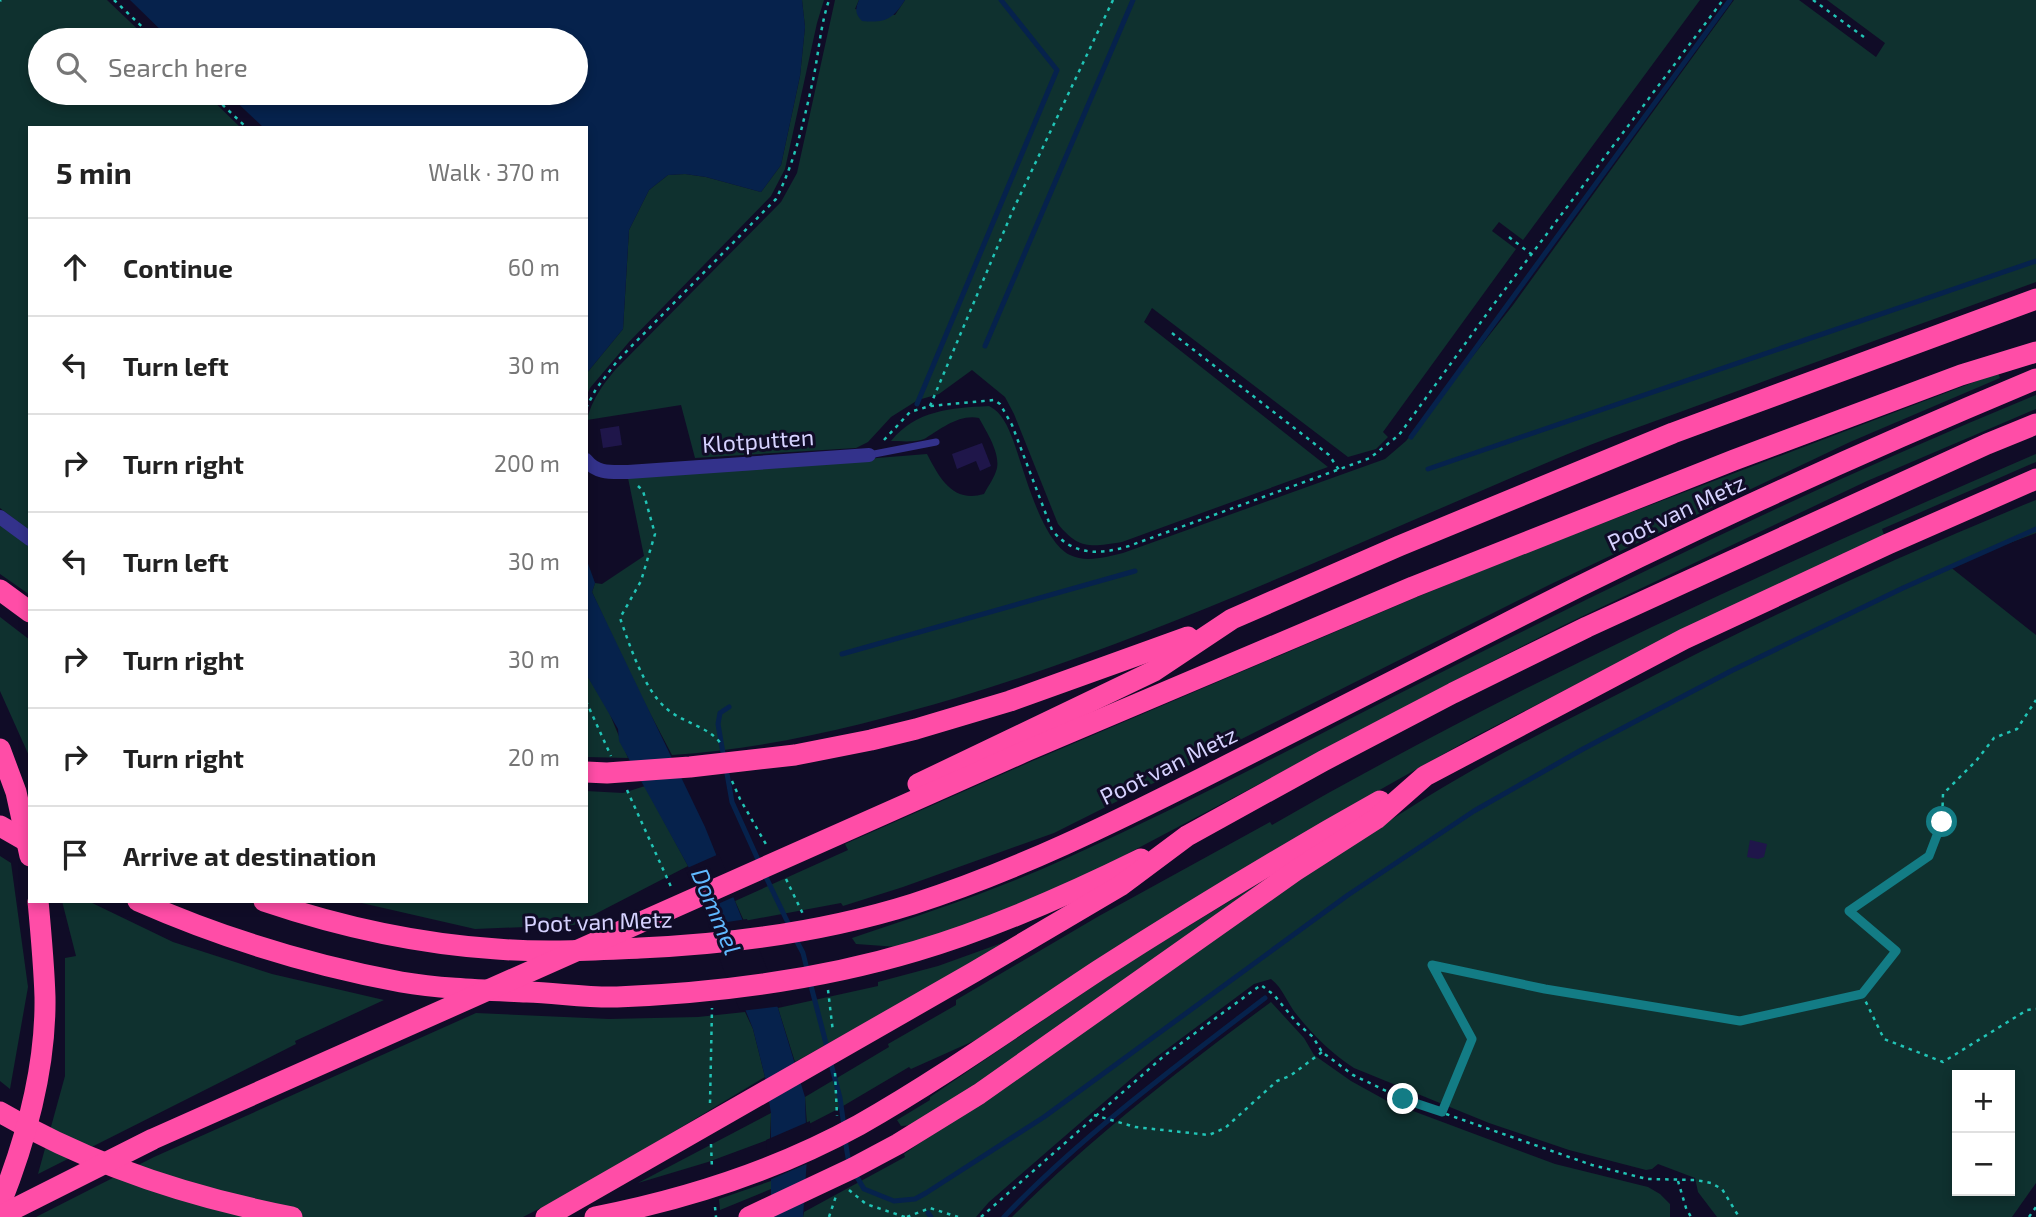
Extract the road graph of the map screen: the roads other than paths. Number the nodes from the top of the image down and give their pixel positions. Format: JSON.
{"nodes":[{"id":1,"x":2036,"y":299,"type":"edge"},
{"id":2,"x":2036,"y":352,"type":"edge"},
{"id":3,"x":2036,"y":380,"type":"edge"},
{"id":4,"x":2036,"y":424,"type":"edge"},
{"id":5,"x":936,"y":442,"type":"dead end"},
{"id":6,"x":869,"y":456,"type":"joint"},
{"id":7,"x":588,"y":463,"type":"edge"},
{"id":8,"x":2036,"y":479,"type":"edge"},
{"id":9,"x":0,"y":517,"type":"edge"},
{"id":10,"x":28,"y":538,"type":"edge"},
{"id":11,"x":0,"y":590,"type":"edge"},
{"id":12,"x":28,"y":611,"type":"edge"},
{"id":13,"x":1232,"y":619,"type":"junction"},
{"id":14,"x":0,"y":749,"type":"edge"},
{"id":15,"x":0,"y":771,"type":"edge"},
{"id":16,"x":597,"y":772,"type":"edge"},
{"id":17,"x":1425,"y":776,"type":"junction"},
{"id":18,"x":28,"y":789,"type":"edge"},
{"id":19,"x":0,"y":826,"type":"edge"},
{"id":20,"x":837,"y":835,"type":"junction"},
{"id":21,"x":1187,"y":836,"type":"junction"},
{"id":22,"x":28,"y":842,"type":"edge"},
{"id":23,"x":28,"y":847,"type":"edge"},
{"id":24,"x":38,"y":903,"type":"edge"},
{"id":25,"x":143,"y":903,"type":"edge"},
{"id":26,"x":271,"y":903,"type":"edge"},
{"id":27,"x":0,"y":1112,"type":"edge"},
{"id":28,"x":0,"y":1205,"type":"edge"},
{"id":29,"x":0,"y":1216,"type":"edge"},
{"id":30,"x":292,"y":1217,"type":"edge"},
{"id":31,"x":546,"y":1217,"type":"edge"},
{"id":32,"x":595,"y":1217,"type":"edge"},
{"id":33,"x":749,"y":1217,"type":"edge"}],
"edges":[{"from":1,"to":13,"type":"highway"},
{"from":2,"to":20,"type":"highway"},
{"from":3,"to":26,"type":"highway","name":"Poot van Metz"},
{"from":4,"to":21,"type":"highway"},
{"from":5,"to":6,"type":"lane","name":"Klotputten"},
{"from":6,"to":7,"type":"street","name":"Klotputten"},
{"from":8,"to":17,"type":"highway"},
{"from":9,"to":10,"type":"street"},
{"from":11,"to":12,"type":"highway"},
{"from":13,"to":16,"type":"highway"},
{"from":13,"to":20,"type":"highway"},
{"from":14,"to":23,"type":"highway"},
{"from":15,"to":18,"type":"highway"},
{"from":17,"to":32,"type":"highway"},
{"from":17,"to":33,"type":"highway"},
{"from":19,"to":22,"type":"highway"},
{"from":20,"to":29,"type":"highway"},
{"from":21,"to":25,"type":"highway"},
{"from":21,"to":31,"type":"highway"},
{"from":24,"to":28,"type":"highway"},
{"from":27,"to":30,"type":"highway"}]}
